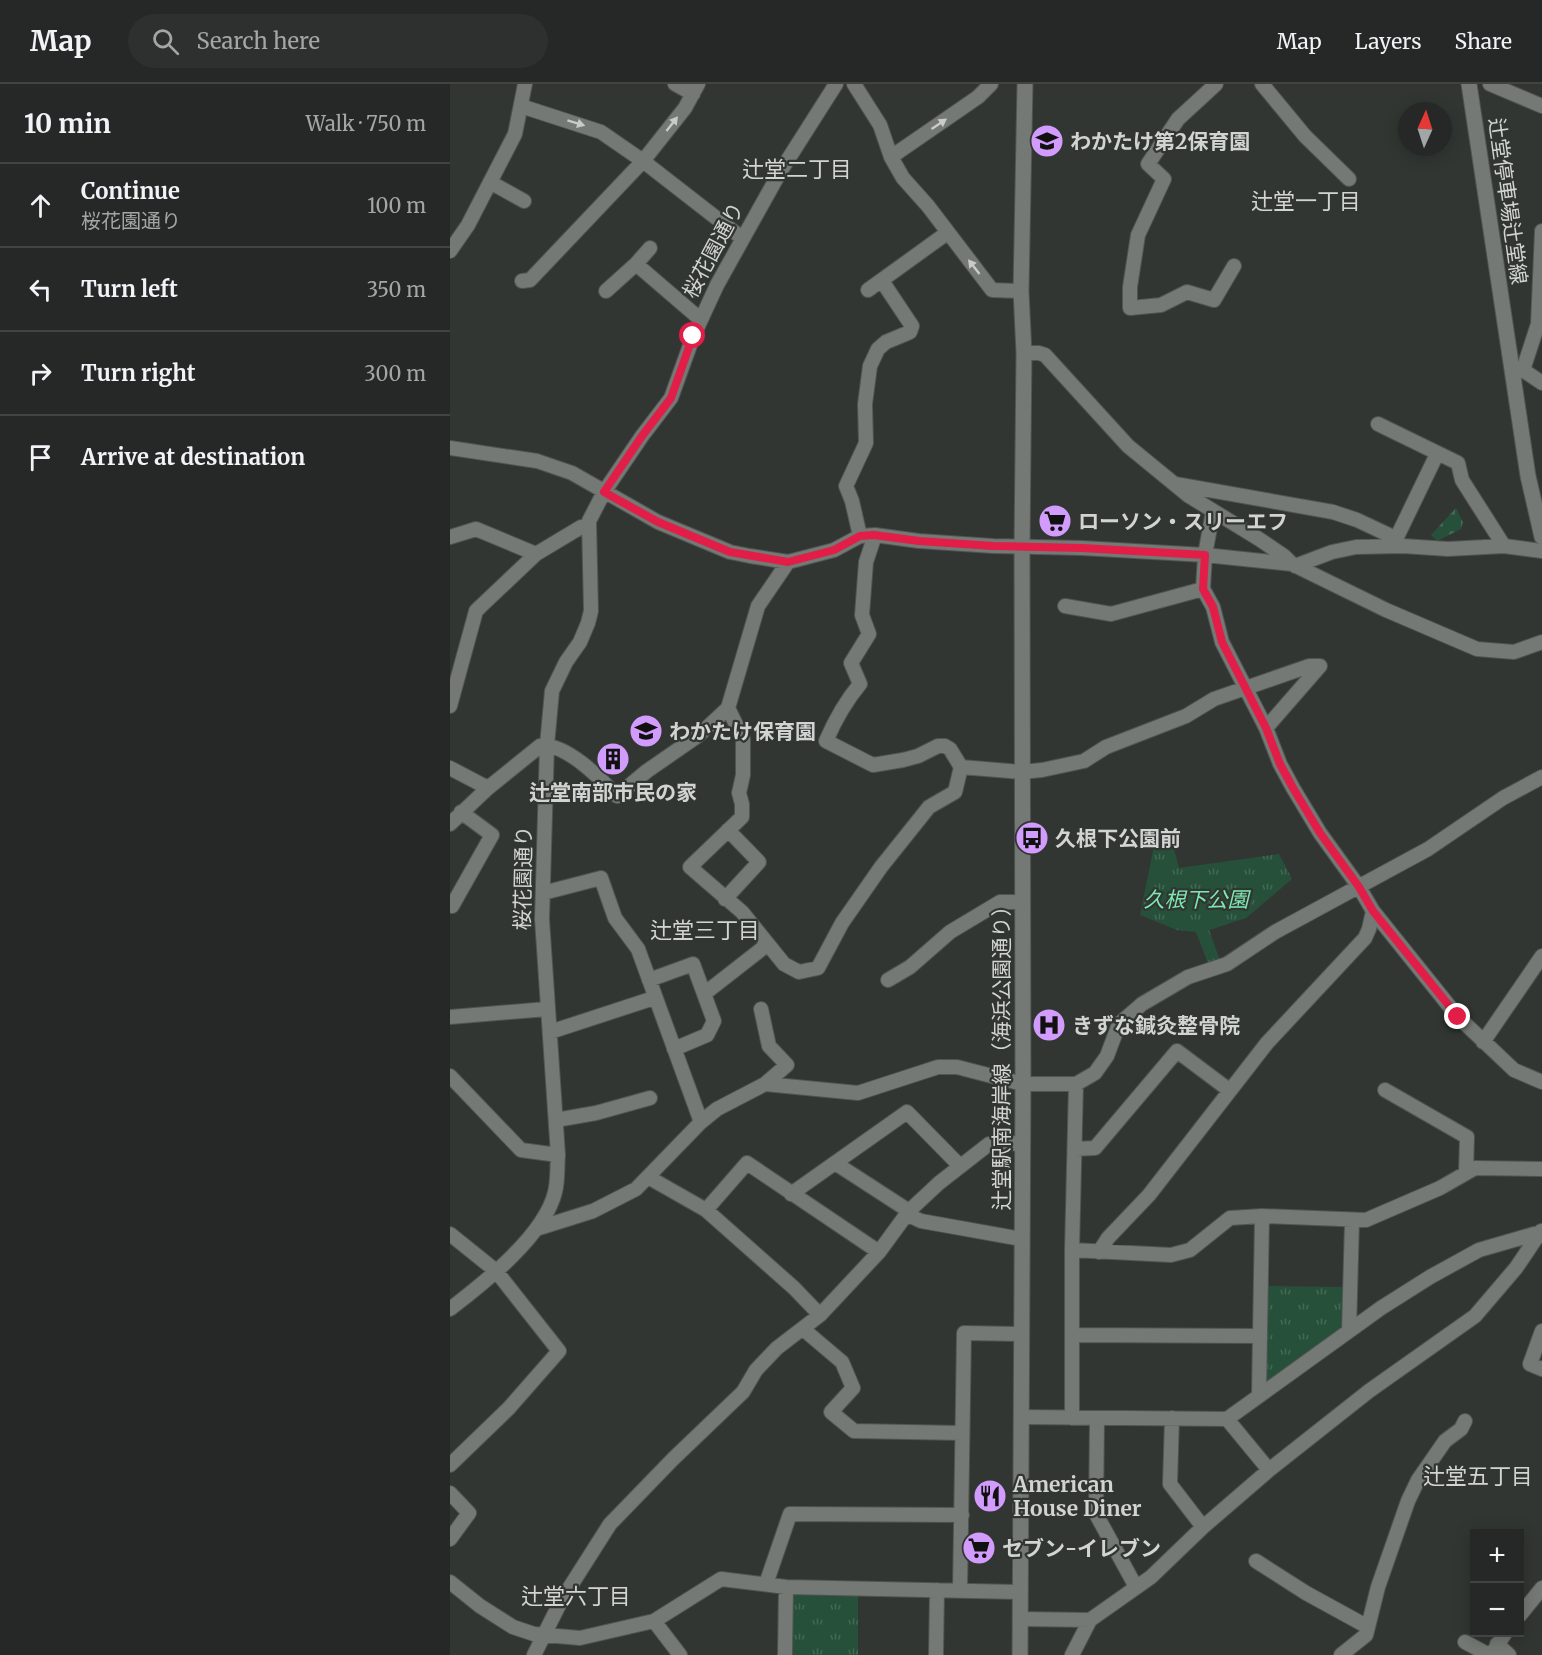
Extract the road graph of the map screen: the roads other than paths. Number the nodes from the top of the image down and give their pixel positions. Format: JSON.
{"nodes":[{"id":1,"x":525,"y":84,"type":"edge"},
{"id":2,"x":675,"y":84,"type":"edge"},
{"id":3,"x":836,"y":84,"type":"edge"},
{"id":4,"x":854,"y":84,"type":"edge"},
{"id":5,"x":991,"y":84,"type":"edge"},
{"id":6,"x":1025,"y":84,"type":"edge"},
{"id":7,"x":1216,"y":84,"type":"edge"},
{"id":8,"x":1262,"y":84,"type":"edge"},
{"id":9,"x":1469,"y":84,"type":"edge"},
{"id":10,"x":1490,"y":84,"type":"edge"},
{"id":11,"x":695,"y":89,"type":"edge"},
{"id":12,"x":1542,"y":106,"type":"edge"},
{"id":13,"x":520,"y":109,"type":"junction"},
{"id":14,"x":891,"y":158,"type":"junction"},
{"id":15,"x":643,"y":162,"type":"junction"},
{"id":16,"x":1349,"y":179,"type":"dead end"},
{"id":17,"x":490,"y":182,"type":"junction"},
{"id":18,"x":524,"y":201,"type":"dead end"},
{"id":19,"x":1542,"y":231,"type":"edge"},
{"id":20,"x":947,"y":233,"type":"junction"},
{"id":21,"x":741,"y":238,"type":"junction"},
{"id":22,"x":650,"y":248,"type":"dead end"},
{"id":23,"x":450,"y":251,"type":"edge"},
{"id":24,"x":636,"y":264,"type":"junction"},
{"id":25,"x":1234,"y":266,"type":"dead end"},
{"id":26,"x":522,"y":281,"type":"dead end"},
{"id":27,"x":882,"y":281,"type":"junction"},
{"id":28,"x":1541,"y":283,"type":"edge"},
{"id":29,"x":868,"y":290,"type":"dead end"},
{"id":30,"x":606,"y":291,"type":"dead end"},
{"id":31,"x":1021,"y":291,"type":"junction"},
{"id":32,"x":1021,"y":313,"type":"junction"},
{"id":33,"x":700,"y":319,"type":"junction"},
{"id":34,"x":1024,"y":353,"type":"junction"},
{"id":35,"x":1518,"y":372,"type":"junction"},
{"id":36,"x":1542,"y":383,"type":"edge"},
{"id":37,"x":1378,"y":424,"type":"dead end"},
{"id":38,"x":450,"y":448,"type":"edge"},
{"id":39,"x":1022,"y":451,"type":"junction"},
{"id":40,"x":1437,"y":454,"type":"junction"},
{"id":41,"x":1175,"y":483,"type":"junction"},
{"id":42,"x":604,"y":492,"type":"junction"},
{"id":43,"x":1213,"y":511,"type":"junction"},
{"id":44,"x":588,"y":527,"type":"junction"},
{"id":45,"x":874,"y":535,"type":"junction"},
{"id":46,"x":860,"y":536,"type":"junction"},
{"id":47,"x":450,"y":537,"type":"edge"},
{"id":48,"x":1542,"y":537,"type":"edge"},
{"id":49,"x":1400,"y":543,"type":"junction"},
{"id":50,"x":1504,"y":546,"type":"junction"},
{"id":51,"x":1022,"y":548,"type":"junction"},
{"id":52,"x":1542,"y":551,"type":"edge"},
{"id":53,"x":536,"y":554,"type":"junction"},
{"id":54,"x":1205,"y":555,"type":"junction"},
{"id":55,"x":788,"y":562,"type":"junction"},
{"id":56,"x":1294,"y":565,"type":"junction"},
{"id":57,"x":1203,"y":589,"type":"junction"},
{"id":58,"x":1065,"y":606,"type":"dead end"},
{"id":59,"x":1542,"y":642,"type":"edge"},
{"id":60,"x":1245,"y":689,"type":"junction"},
{"id":61,"x":450,"y":706,"type":"edge"},
{"id":62,"x":728,"y":708,"type":"junction"},
{"id":63,"x":1266,"y":728,"type":"junction"},
{"id":64,"x":547,"y":745,"type":"junction"},
{"id":65,"x":961,"y":767,"type":"junction"},
{"id":66,"x":450,"y":768,"type":"edge"},
{"id":67,"x":1021,"y":772,"type":"junction"},
{"id":68,"x":1542,"y":777,"type":"edge"},
{"id":69,"x":488,"y":788,"type":"junction"},
{"id":70,"x":461,"y":812,"type":"junction"},
{"id":71,"x":450,"y":824,"type":"edge"},
{"id":72,"x":728,"y":830,"type":"junction"},
{"id":73,"x":1359,"y":887,"type":"junction"},
{"id":74,"x":543,"y":893,"type":"junction"},
{"id":75,"x":725,"y":899,"type":"junction"},
{"id":76,"x":1022,"y":902,"type":"junction"},
{"id":77,"x":450,"y":905,"type":"edge"},
{"id":78,"x":1373,"y":911,"type":"junction"},
{"id":79,"x":768,"y":944,"type":"junction"},
{"id":80,"x":1542,"y":956,"type":"edge"},
{"id":81,"x":888,"y":980,"type":"dead end"},
{"id":82,"x":649,"y":981,"type":"junction"},
{"id":83,"x":704,"y":994,"type":"junction"},
{"id":84,"x":654,"y":998,"type":"junction"},
{"id":85,"x":761,"y":1009,"type":"dead end"},
{"id":86,"x":547,"y":1010,"type":"junction"},
{"id":87,"x":450,"y":1017,"type":"edge"},
{"id":88,"x":550,"y":1032,"type":"junction"},
{"id":89,"x":1483,"y":1042,"type":"junction"},
{"id":90,"x":674,"y":1049,"type":"junction"},
{"id":91,"x":450,"y":1076,"type":"edge"},
{"id":92,"x":1542,"y":1082,"type":"edge"},
{"id":93,"x":765,"y":1084,"type":"junction"},
{"id":94,"x":1023,"y":1084,"type":"junction"},
{"id":95,"x":1076,"y":1084,"type":"junction"},
{"id":96,"x":1229,"y":1090,"type":"junction"},
{"id":97,"x":1384,"y":1090,"type":"dead end"},
{"id":98,"x":650,"y":1098,"type":"dead end"},
{"id":99,"x":556,"y":1120,"type":"junction"},
{"id":100,"x":700,"y":1122,"type":"junction"},
{"id":101,"x":1022,"y":1146,"type":"junction"},
{"id":102,"x":1075,"y":1149,"type":"junction"},
{"id":103,"x":558,"y":1155,"type":"junction"},
{"id":104,"x":835,"y":1163,"type":"junction"},
{"id":105,"x":960,"y":1166,"type":"junction"},
{"id":106,"x":1542,"y":1169,"type":"edge"},
{"id":107,"x":1466,"y":1172,"type":"junction"},
{"id":108,"x":648,"y":1178,"type":"junction"},
{"id":109,"x":791,"y":1194,"type":"junction"},
{"id":110,"x":706,"y":1210,"type":"junction"},
{"id":111,"x":908,"y":1213,"type":"junction"},
{"id":112,"x":1262,"y":1215,"type":"junction"},
{"id":113,"x":1352,"y":1221,"type":"junction"},
{"id":114,"x":539,"y":1228,"type":"junction"},
{"id":115,"x":1542,"y":1231,"type":"edge"},
{"id":116,"x":450,"y":1234,"type":"edge"},
{"id":117,"x":1022,"y":1239,"type":"junction"},
{"id":118,"x":1072,"y":1250,"type":"junction"},
{"id":119,"x":879,"y":1251,"type":"junction"},
{"id":120,"x":1099,"y":1252,"type":"junction"},
{"id":121,"x":496,"y":1271,"type":"junction"},
{"id":122,"x":451,"y":1307,"type":"edge"},
{"id":123,"x":820,"y":1315,"type":"junction"},
{"id":124,"x":803,"y":1329,"type":"junction"},
{"id":125,"x":1349,"y":1330,"type":"junction"},
{"id":126,"x":1542,"y":1331,"type":"edge"},
{"id":127,"x":1021,"y":1334,"type":"junction"},
{"id":128,"x":1073,"y":1335,"type":"junction"},
{"id":129,"x":1260,"y":1336,"type":"junction"},
{"id":130,"x":1542,"y":1369,"type":"edge"},
{"id":131,"x":1259,"y":1394,"type":"junction"},
{"id":132,"x":1021,"y":1417,"type":"junction"},
{"id":133,"x":1072,"y":1418,"type":"junction"},
{"id":134,"x":1097,"y":1418,"type":"junction"},
{"id":135,"x":1172,"y":1418,"type":"junction"},
{"id":136,"x":1227,"y":1419,"type":"junction"},
{"id":137,"x":1465,"y":1421,"type":"dead end"},
{"id":138,"x":962,"y":1433,"type":"junction"},
{"id":139,"x":450,"y":1465,"type":"edge"},
{"id":140,"x":1269,"y":1470,"type":"junction"},
{"id":141,"x":450,"y":1493,"type":"edge"},
{"id":142,"x":962,"y":1515,"type":"junction"},
{"id":143,"x":1203,"y":1527,"type":"junction"},
{"id":144,"x":450,"y":1539,"type":"edge"},
{"id":145,"x":1256,"y":1561,"type":"dead end"},
{"id":146,"x":450,"y":1582,"type":"edge"},
{"id":147,"x":766,"y":1584,"type":"junction"},
{"id":148,"x":786,"y":1587,"type":"junction"},
{"id":149,"x":1136,"y":1587,"type":"junction"},
{"id":150,"x":1542,"y":1587,"type":"edge"},
{"id":151,"x":937,"y":1590,"type":"junction"},
{"id":152,"x":960,"y":1591,"type":"junction"},
{"id":153,"x":1020,"y":1592,"type":"junction"},
{"id":154,"x":1524,"y":1610,"type":"edge"},
{"id":155,"x":1020,"y":1619,"type":"junction"},
{"id":156,"x":1090,"y":1620,"type":"junction"},
{"id":157,"x":654,"y":1621,"type":"junction"},
{"id":158,"x":1368,"y":1627,"type":"junction"},
{"id":159,"x":545,"y":1635,"type":"junction"},
{"id":160,"x":1502,"y":1637,"type":"edge"},
{"id":161,"x":1465,"y":1642,"type":"dead end"},
{"id":162,"x":1492,"y":1651,"type":"edge"},
{"id":163,"x":534,"y":1655,"type":"edge"},
{"id":164,"x":680,"y":1655,"type":"edge"},
{"id":165,"x":785,"y":1655,"type":"edge"},
{"id":166,"x":936,"y":1655,"type":"edge"},
{"id":167,"x":1020,"y":1655,"type":"edge"},
{"id":168,"x":1072,"y":1655,"type":"edge"},
{"id":169,"x":1341,"y":1655,"type":"edge"},
{"id":170,"x":1509,"y":1655,"type":"edge"}],
"edges":[{"from":1,"to":13,"type":"street"},
{"from":2,"to":11,"type":"street"},
{"from":3,"to":21,"type":"street","name":"桜花園通り"},
{"from":4,"to":14,"type":"street"},
{"from":14,"to":5,"type":"street","one_way":true},
{"from":6,"to":31,"type":"street","name":"辻堂駅南海岸線（海浜公園通り）"},
{"from":7,"to":25,"type":"street"},
{"from":8,"to":16,"type":"street"},
{"from":9,"to":35,"type":"street","name":"辻堂停車場辻堂線"},
{"from":10,"to":12,"type":"street"},
{"from":15,"to":11,"type":"street","one_way":true},
{"from":13,"to":15,"type":"street","one_way":true},
{"from":13,"to":17,"type":"street"},
{"from":14,"to":20,"type":"street"},
{"from":15,"to":21,"type":"street"},
{"from":15,"to":26,"type":"street"},
{"from":17,"to":18,"type":"street"},
{"from":17,"to":23,"type":"street"},
{"from":19,"to":28,"type":"street"},
{"from":20,"to":27,"type":"street"},
{"from":31,"to":20,"type":"street","one_way":true},
{"from":21,"to":33,"type":"street","name":"桜花園通り"},
{"from":22,"to":24,"type":"street"},
{"from":24,"to":30,"type":"street"},
{"from":24,"to":33,"type":"street"},
{"from":27,"to":29,"type":"street"},
{"from":27,"to":46,"type":"street"},
{"from":28,"to":35,"type":"street"},
{"from":31,"to":32,"type":"street","name":"辻堂駅南海岸線（海浜公園通り）"},
{"from":32,"to":34,"type":"street","name":"辻堂駅南海岸線（海浜公園通り）"},
{"from":32,"to":39,"type":"street","name":"辻堂駅南海岸線（海浜公園通り）"},
{"from":33,"to":42,"type":"street","name":"桜花園通り"},
{"from":34,"to":39,"type":"street","name":"辻堂駅南海岸線（海浜公園通り）"},
{"from":34,"to":41,"type":"street"},
{"from":35,"to":36,"type":"street"},
{"from":35,"to":48,"type":"street","name":"辻堂停車場辻堂線"},
{"from":37,"to":40,"type":"street"},
{"from":38,"to":42,"type":"street"},
{"from":39,"to":51,"type":"street","name":"辻堂駅南海岸線（海浜公園通り）"},
{"from":40,"to":49,"type":"street"},
{"from":40,"to":50,"type":"street"},
{"from":41,"to":43,"type":"street"},
{"from":41,"to":49,"type":"street"},
{"from":42,"to":44,"type":"street","name":"桜花園通り"},
{"from":42,"to":55,"type":"street"},
{"from":43,"to":54,"type":"street"},
{"from":43,"to":56,"type":"street"},
{"from":44,"to":53,"type":"street"},
{"from":44,"to":64,"type":"street","name":"桜花園通り"},
{"from":45,"to":46,"type":"street"},
{"from":45,"to":51,"type":"street"},
{"from":45,"to":65,"type":"street"},
{"from":46,"to":55,"type":"street"},
{"from":47,"to":53,"type":"street"},
{"from":49,"to":50,"type":"street"},
{"from":49,"to":56,"type":"street"},
{"from":50,"to":52,"type":"street"},
{"from":51,"to":54,"type":"street"},
{"from":51,"to":67,"type":"street","name":"辻堂駅南海岸線（海浜公園通り）"},
{"from":53,"to":61,"type":"street"},
{"from":54,"to":56,"type":"street"},
{"from":54,"to":57,"type":"street"},
{"from":55,"to":62,"type":"street"},
{"from":56,"to":59,"type":"street"},
{"from":57,"to":58,"type":"street"},
{"from":57,"to":60,"type":"street"},
{"from":60,"to":63,"type":"street"},
{"from":60,"to":63,"type":"street"},
{"from":60,"to":67,"type":"street"},
{"from":62,"to":64,"type":"street"},
{"from":62,"to":72,"type":"street"},
{"from":63,"to":73,"type":"street"},
{"from":64,"to":69,"type":"street"},
{"from":64,"to":74,"type":"street","name":"桜花園通り"},
{"from":65,"to":67,"type":"street"},
{"from":65,"to":79,"type":"street"},
{"from":66,"to":69,"type":"street"},
{"from":67,"to":76,"type":"street","name":"辻堂駅南海岸線（海浜公園通り）"},
{"from":68,"to":73,"type":"street"},
{"from":69,"to":70,"type":"street"},
{"from":70,"to":71,"type":"street"},
{"from":70,"to":77,"type":"street"},
{"from":72,"to":75,"type":"street"},
{"from":72,"to":75,"type":"street"},
{"from":73,"to":78,"type":"street"},
{"from":73,"to":95,"type":"street"},
{"from":74,"to":82,"type":"street"},
{"from":74,"to":86,"type":"street","name":"桜花園通り"},
{"from":75,"to":79,"type":"street"},
{"from":76,"to":81,"type":"street"},
{"from":76,"to":94,"type":"street","name":"辻堂駅南海岸線（海浜公園通り）"},
{"from":78,"to":89,"type":"street"},
{"from":78,"to":96,"type":"street"},
{"from":79,"to":83,"type":"street"},
{"from":80,"to":89,"type":"street"},
{"from":82,"to":83,"type":"street"},
{"from":82,"to":84,"type":"street"},
{"from":83,"to":90,"type":"street"},
{"from":84,"to":88,"type":"street"},
{"from":84,"to":90,"type":"street"},
{"from":85,"to":93,"type":"street"},
{"from":86,"to":87,"type":"street"},
{"from":86,"to":88,"type":"street","name":"桜花園通り"},
{"from":88,"to":99,"type":"street","name":"桜花園通り"},
{"from":89,"to":92,"type":"street"},
{"from":90,"to":100,"type":"street"},
{"from":91,"to":103,"type":"street"},
{"from":93,"to":94,"type":"street"},
{"from":93,"to":100,"type":"street"},
{"from":94,"to":95,"type":"street"},
{"from":94,"to":101,"type":"street","name":"辻堂駅南海岸線（海浜公園通り）"},
{"from":95,"to":102,"type":"street"},
{"from":96,"to":102,"type":"street"},
{"from":96,"to":120,"type":"street"},
{"from":97,"to":107,"type":"street"},
{"from":98,"to":99,"type":"street"},
{"from":99,"to":103,"type":"street","name":"桜花園通り"},
{"from":100,"to":108,"type":"street"},
{"from":101,"to":105,"type":"street"},
{"from":101,"to":117,"type":"street","name":"辻堂駅南海岸線（海浜公園通り）"},
{"from":102,"to":118,"type":"street"},
{"from":103,"to":114,"type":"street","name":"桜花園通り"},
{"from":104,"to":105,"type":"street"},
{"from":104,"to":109,"type":"street"},
{"from":104,"to":111,"type":"street"},
{"from":105,"to":111,"type":"street"},
{"from":106,"to":107,"type":"street"},
{"from":107,"to":113,"type":"street"},
{"from":108,"to":110,"type":"street"},
{"from":108,"to":114,"type":"street"},
{"from":109,"to":110,"type":"street"},
{"from":109,"to":119,"type":"street"},
{"from":110,"to":123,"type":"street"},
{"from":111,"to":117,"type":"street"},
{"from":111,"to":119,"type":"street"},
{"from":112,"to":113,"type":"street"},
{"from":112,"to":120,"type":"street"},
{"from":112,"to":129,"type":"street"},
{"from":113,"to":125,"type":"street"},
{"from":114,"to":121,"type":"street","name":"桜花園通り"},
{"from":115,"to":125,"type":"street"},
{"from":115,"to":140,"type":"street"},
{"from":116,"to":121,"type":"street"},
{"from":117,"to":127,"type":"street","name":"辻堂駅南海岸線（海浜公園通り）"},
{"from":118,"to":120,"type":"street"},
{"from":118,"to":128,"type":"street"},
{"from":119,"to":123,"type":"street"},
{"from":121,"to":122,"type":"street","name":"桜花園通り"},
{"from":121,"to":139,"type":"street"},
{"from":123,"to":124,"type":"street"},
{"from":124,"to":138,"type":"street"},
{"from":124,"to":159,"type":"street"},
{"from":125,"to":131,"type":"street"},
{"from":126,"to":130,"type":"street"},
{"from":127,"to":132,"type":"street","name":"辻堂駅南海岸線（海浜公園通り）"},
{"from":127,"to":138,"type":"street"},
{"from":128,"to":129,"type":"street"},
{"from":128,"to":133,"type":"street"},
{"from":129,"to":131,"type":"street"},
{"from":131,"to":136,"type":"street"},
{"from":132,"to":133,"type":"street"},
{"from":132,"to":153,"type":"street","name":"辻堂駅南海岸線（海浜公園通り）"},
{"from":133,"to":134,"type":"street"},
{"from":134,"to":135,"type":"street"},
{"from":134,"to":149,"type":"street"},
{"from":135,"to":136,"type":"street"},
{"from":135,"to":143,"type":"street"},
{"from":136,"to":140,"type":"street"},
{"from":137,"to":158,"type":"street"},
{"from":138,"to":142,"type":"street"},
{"from":140,"to":143,"type":"street"},
{"from":141,"to":144,"type":"street"},
{"from":142,"to":147,"type":"street"},
{"from":142,"to":152,"type":"street"},
{"from":143,"to":149,"type":"street"},
{"from":145,"to":158,"type":"street"},
{"from":146,"to":159,"type":"street"},
{"from":147,"to":148,"type":"street"},
{"from":147,"to":157,"type":"street"},
{"from":148,"to":151,"type":"street"},
{"from":148,"to":165,"type":"street"},
{"from":149,"to":156,"type":"street"},
{"from":150,"to":154,"type":"street"},
{"from":151,"to":152,"type":"street"},
{"from":151,"to":166,"type":"street"},
{"from":152,"to":153,"type":"street"},
{"from":153,"to":155,"type":"street","name":"辻堂駅南海岸線（海浜公園通り）"},
{"from":155,"to":156,"type":"street"},
{"from":155,"to":167,"type":"street","name":"辻堂駅南海岸線（海浜公園通り）"},
{"from":156,"to":168,"type":"street"},
{"from":157,"to":159,"type":"street"},
{"from":157,"to":164,"type":"street"},
{"from":158,"to":169,"type":"street"},
{"from":159,"to":163,"type":"street"},
{"from":160,"to":162,"type":"street"},
{"from":161,"to":162,"type":"street"},
{"from":162,"to":170,"type":"street"}]}
